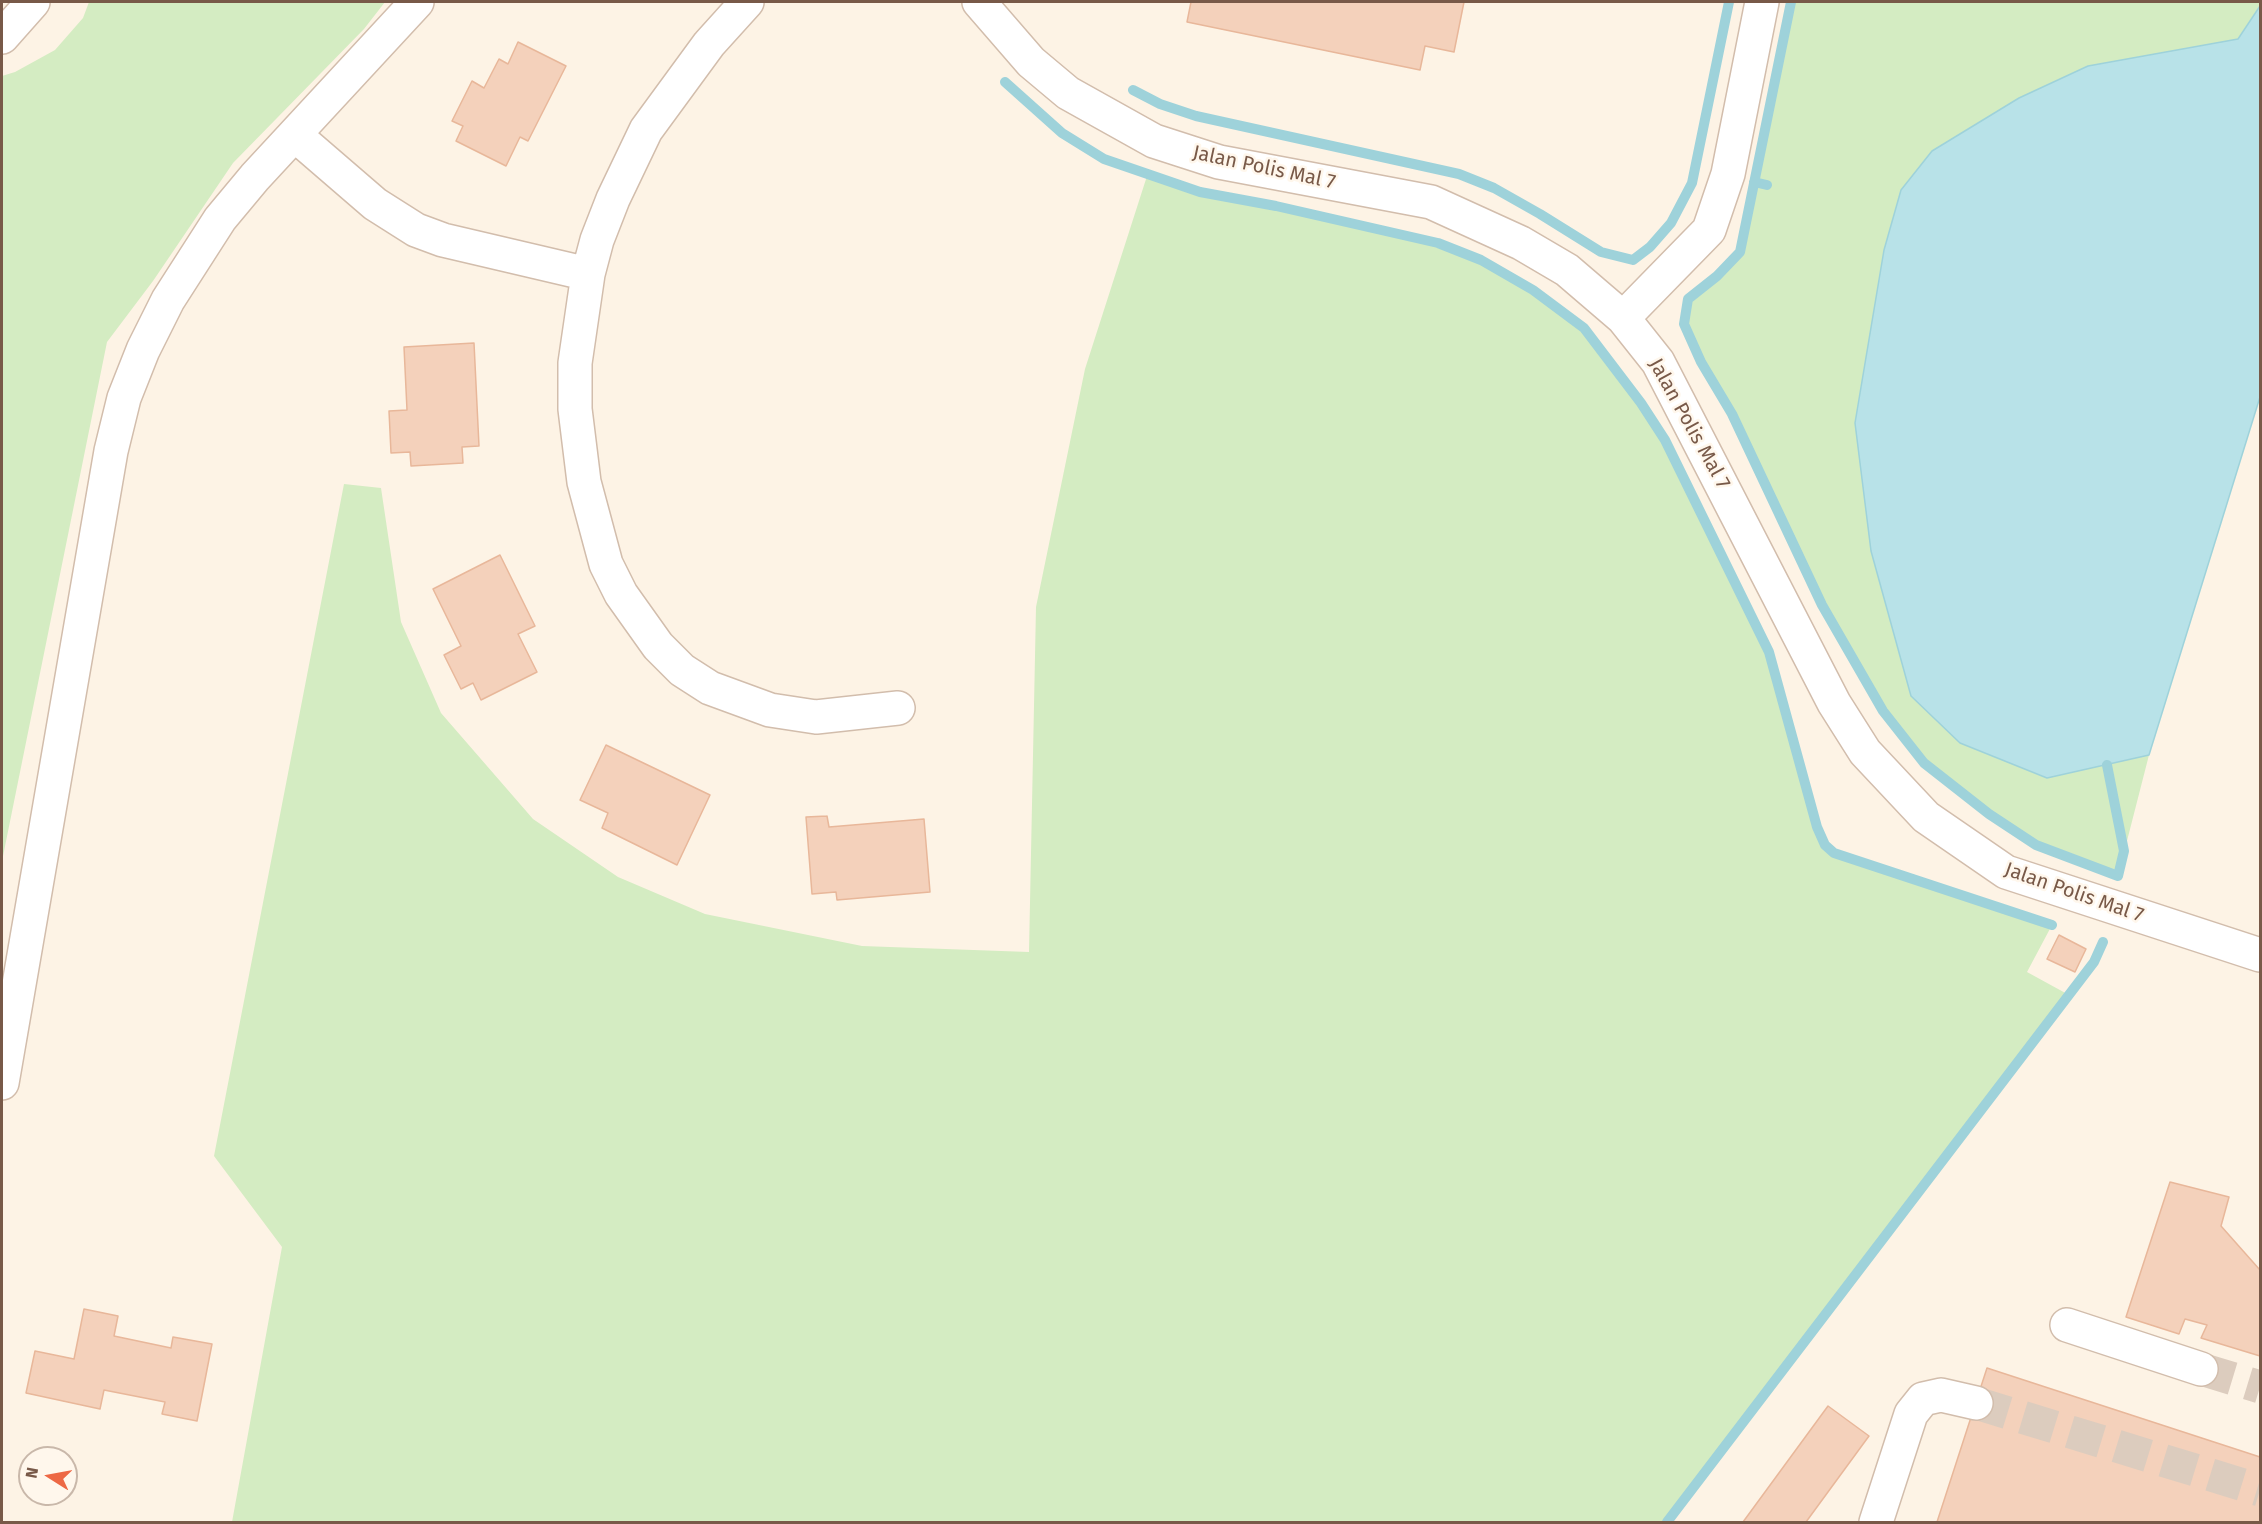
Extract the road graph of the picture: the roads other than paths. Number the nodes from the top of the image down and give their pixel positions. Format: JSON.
{"nodes":[{"id":1,"x":33,"y":2,"type":"edge"},
{"id":2,"x":417,"y":2,"type":"edge"},
{"id":3,"x":747,"y":2,"type":"edge"},
{"id":4,"x":979,"y":2,"type":"edge"},
{"id":5,"x":1762,"y":2,"type":"edge"},
{"id":6,"x":2,"y":37,"type":"edge"},
{"id":7,"x":295,"y":135,"type":"junction"},
{"id":8,"x":588,"y":274,"type":"junction"},
{"id":9,"x":1623,"y":318,"type":"junction"},
{"id":10,"x":898,"y":708,"type":"dead end"},
{"id":11,"x":2260,"y":955,"type":"edge"},
{"id":12,"x":2,"y":1083,"type":"edge"},
{"id":13,"x":2067,"y":1325,"type":"dead end"},
{"id":14,"x":2201,"y":1369,"type":"tunnel mouth"},
{"id":15,"x":1976,"y":1403,"type":"tunnel mouth"},
{"id":16,"x":1876,"y":1522,"type":"edge"}],
"edges":[{"from":1,"to":6,"type":"street"},
{"from":2,"to":7,"type":"street"},
{"from":3,"to":8,"type":"street"},
{"from":4,"to":9,"type":"street","name":"Jalan Polis Mal 7"},
{"from":5,"to":9,"type":"street"},
{"from":7,"to":8,"type":"street"},
{"from":7,"to":12,"type":"street"},
{"from":8,"to":10,"type":"street"},
{"from":9,"to":11,"type":"street","name":"Jalan Polis Mal 7"},
{"from":13,"to":14,"type":"street"},
{"from":15,"to":16,"type":"street"}]}
